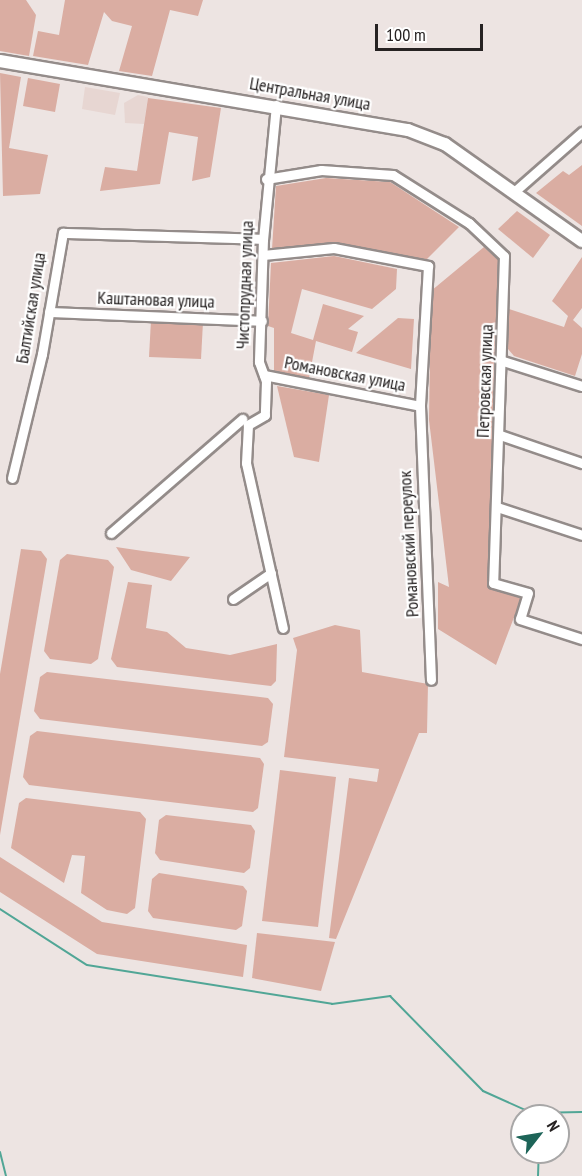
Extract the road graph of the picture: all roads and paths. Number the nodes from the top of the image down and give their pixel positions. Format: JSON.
{"nodes":[{"id":1,"x":0,"y":61,"type":"edge"},
{"id":2,"x":276,"y":105,"type":"junction"},
{"id":3,"x":582,"y":132,"type":"edge"},
{"id":4,"x":266,"y":179,"type":"junction"},
{"id":5,"x":514,"y":192,"type":"junction"},
{"id":6,"x":263,"y":239,"type":"junction"},
{"id":7,"x":582,"y":241,"type":"edge"},
{"id":8,"x":263,"y":255,"type":"junction"},
{"id":9,"x":49,"y":312,"type":"junction"},
{"id":10,"x":262,"y":321,"type":"junction"},
{"id":11,"x":503,"y":361,"type":"junction"},
{"id":12,"x":264,"y":375,"type":"junction"},
{"id":13,"x":582,"y":386,"type":"edge"},
{"id":14,"x":420,"y":406,"type":"junction"},
{"id":15,"x":242,"y":419,"type":"dead end"},
{"id":16,"x":500,"y":435,"type":"junction"},
{"id":17,"x":582,"y":463,"type":"edge"},
{"id":18,"x":12,"y":478,"type":"dead end"},
{"id":19,"x":497,"y":507,"type":"junction"},
{"id":20,"x":111,"y":533,"type":"dead end"},
{"id":21,"x":582,"y":535,"type":"edge"},
{"id":22,"x":271,"y":573,"type":"junction"},
{"id":23,"x":234,"y":599,"type":"dead end"},
{"id":24,"x":283,"y":628,"type":"dead end"},
{"id":25,"x":582,"y":639,"type":"edge"},
{"id":26,"x":431,"y":680,"type":"dead end"}],
"edges":[{"from":1,"to":2,"type":"main road","name":"Центральная улица"},
{"from":2,"to":4,"type":"street","name":"Чистопрудная улица"},
{"from":2,"to":5,"type":"main road","name":"Центральная улица"},
{"from":3,"to":5,"type":"street"},
{"from":4,"to":6,"type":"street","name":"Чистопрудная улица"},
{"from":4,"to":11,"type":"street","name":"Петровская улица"},
{"from":5,"to":7,"type":"main road","name":"Центральная улица"},
{"from":6,"to":8,"type":"street","name":"Чистопрудная улица"},
{"from":6,"to":9,"type":"street","name":"Балтийская улица"},
{"from":8,"to":10,"type":"street","name":"Чистопрудная улица"},
{"from":8,"to":14,"type":"street"},
{"from":9,"to":10,"type":"street","name":"Каштановая улица"},
{"from":9,"to":18,"type":"street","name":"Балтийская улица"},
{"from":10,"to":12,"type":"street","name":"Чистопрудная улица"},
{"from":11,"to":13,"type":"street"},
{"from":11,"to":16,"type":"street","name":"Петровская улица"},
{"from":12,"to":14,"type":"street","name":"Романовская улица"},
{"from":12,"to":22,"type":"street","name":"Чистопрудная улица"},
{"from":14,"to":26,"type":"street","name":"Романовский переулок"},
{"from":15,"to":20,"type":"street"},
{"from":16,"to":17,"type":"street"},
{"from":16,"to":19,"type":"street","name":"Петровская улица"},
{"from":19,"to":21,"type":"street"},
{"from":19,"to":25,"type":"street","name":"Петровская улица"},
{"from":22,"to":23,"type":"street"},
{"from":22,"to":24,"type":"street","name":"Чистопрудная улица"}]}
